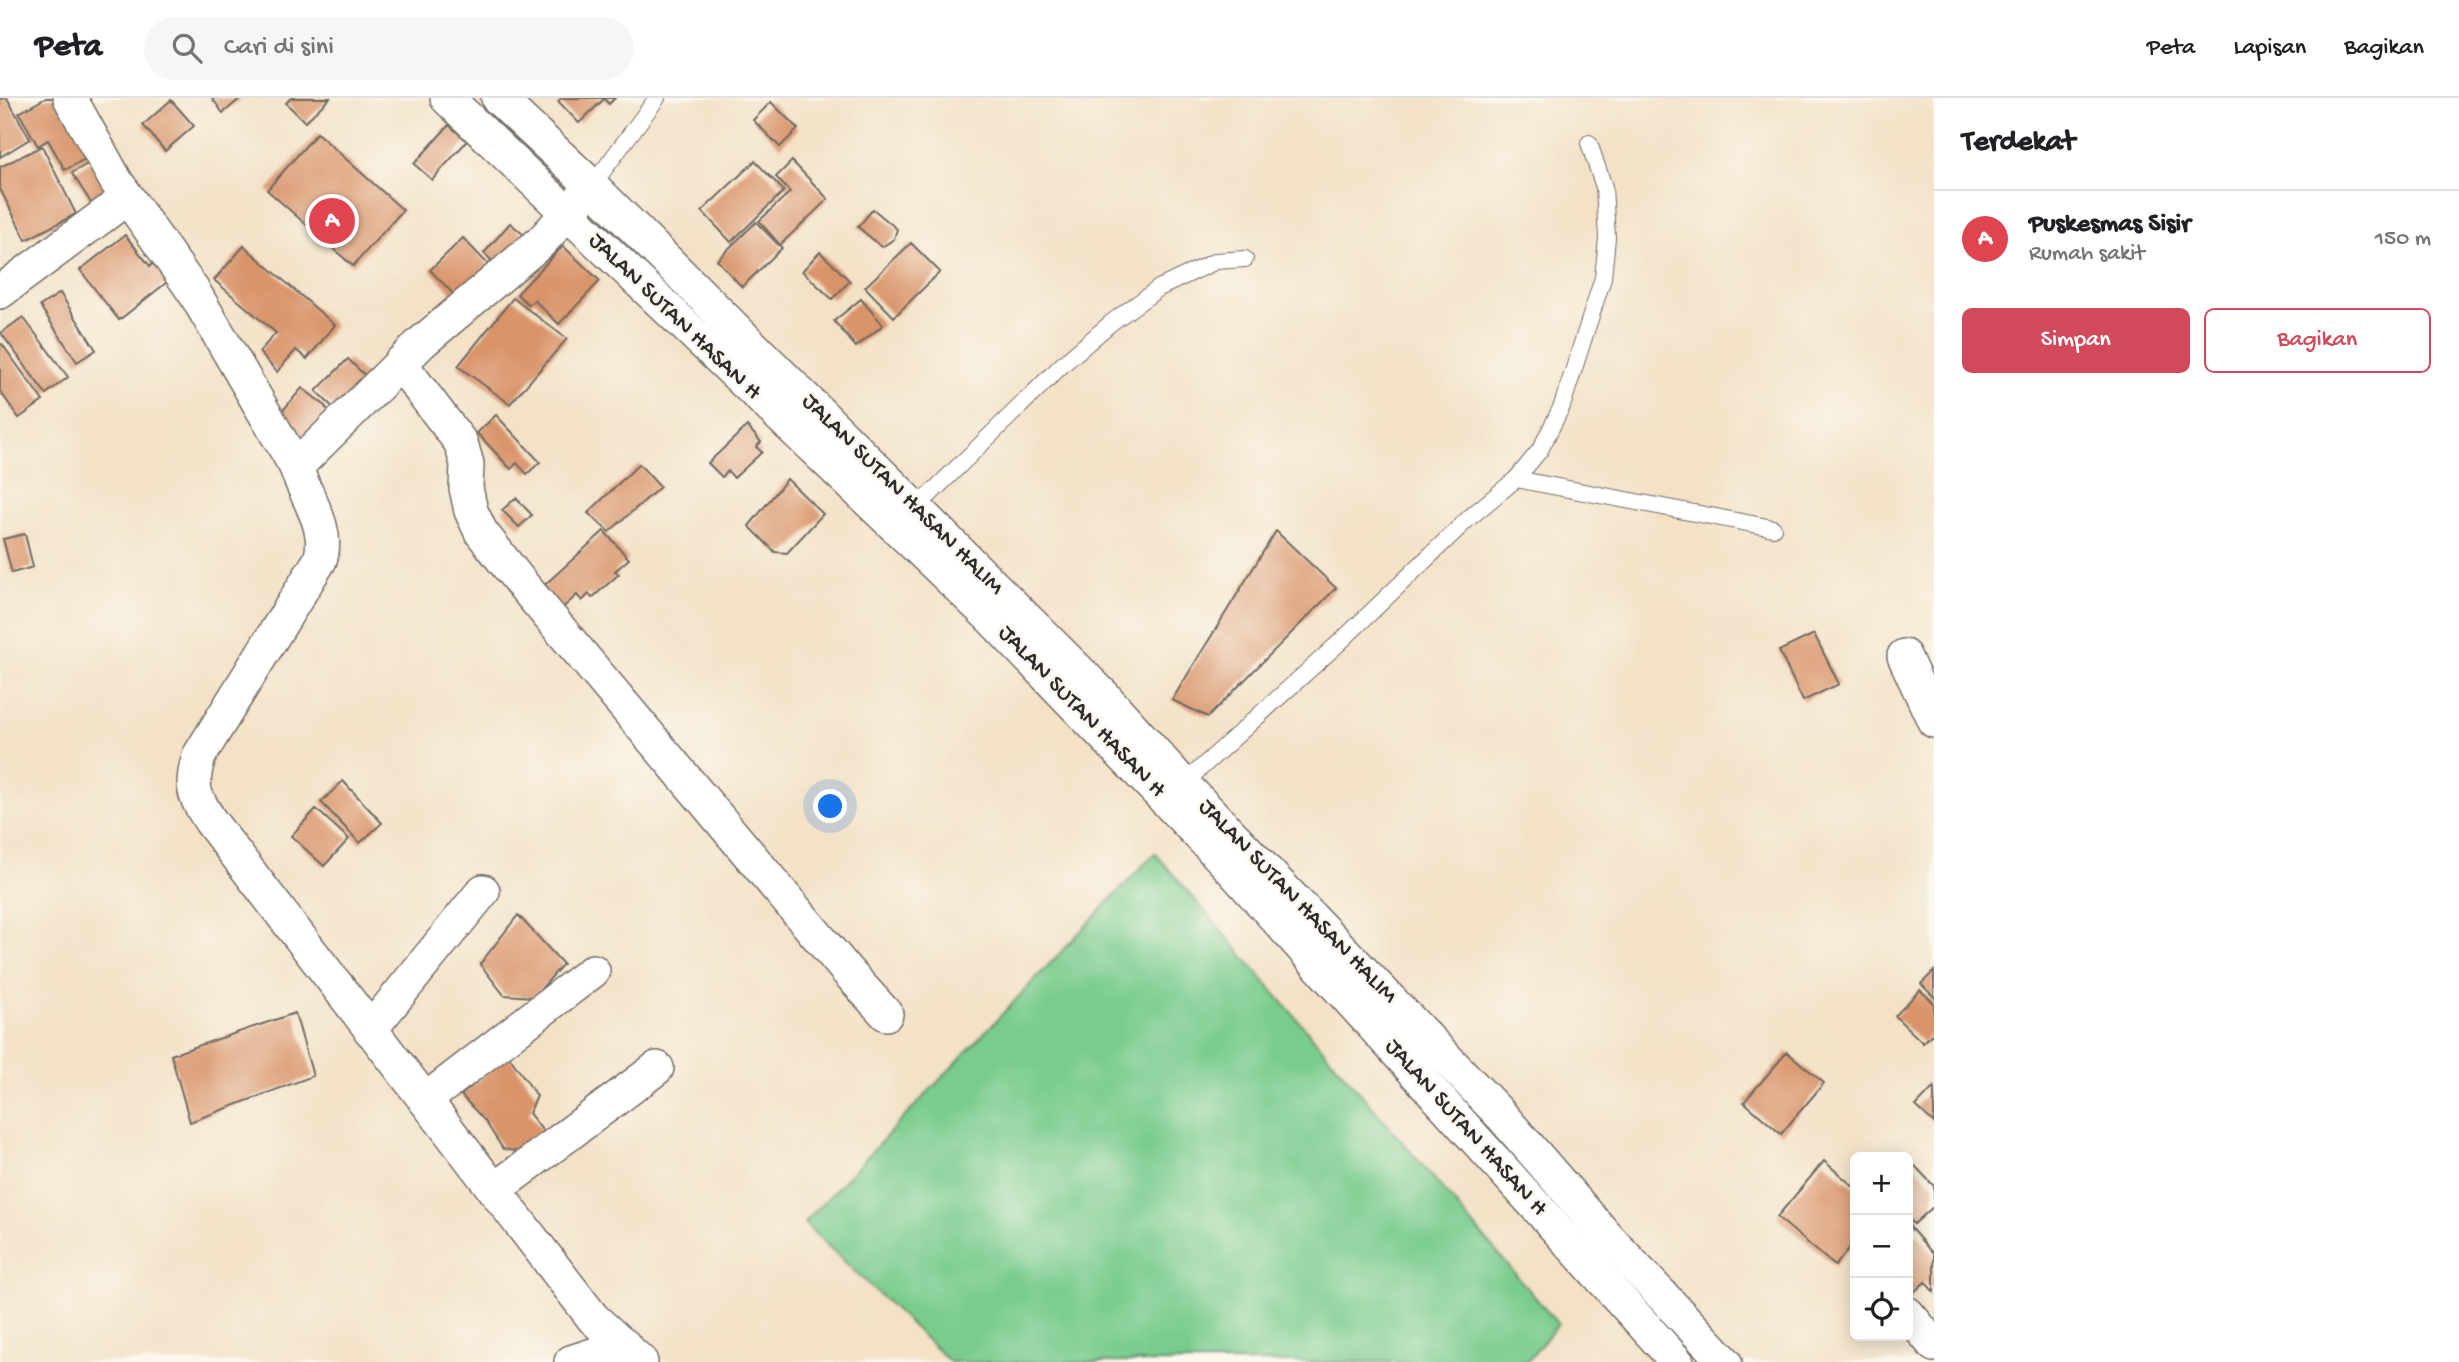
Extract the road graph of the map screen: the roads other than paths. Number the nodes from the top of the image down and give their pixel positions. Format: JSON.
{"nodes":[{"id":1,"x":70,"y":98,"type":"edge"},
{"id":2,"x":447,"y":98,"type":"edge"},
{"id":3,"x":498,"y":98,"type":"edge"},
{"id":4,"x":657,"y":98,"type":"edge"},
{"id":5,"x":1589,"y":143,"type":"dead end"},
{"id":6,"x":592,"y":186,"type":"junction"},
{"id":7,"x":127,"y":198,"type":"junction"},
{"id":8,"x":567,"y":215,"type":"junction"},
{"id":9,"x":1245,"y":259,"type":"dead end"},
{"id":10,"x":0,"y":292,"type":"edge"},
{"id":11,"x":400,"y":363,"type":"junction"},
{"id":12,"x":296,"y":467,"type":"junction"},
{"id":13,"x":1516,"y":479,"type":"junction"},
{"id":14,"x":916,"y":508,"type":"junction"},
{"id":15,"x":1773,"y":528,"type":"dead end"},
{"id":16,"x":1904,"y":656,"type":"dead end"},
{"id":17,"x":1934,"y":720,"type":"edge"},
{"id":18,"x":1183,"y":784,"type":"junction"},
{"id":19,"x":482,"y":891,"type":"dead end"},
{"id":20,"x":593,"y":971,"type":"dead end"},
{"id":21,"x":886,"y":1014,"type":"dead end"},
{"id":22,"x":370,"y":1030,"type":"junction"},
{"id":23,"x":657,"y":1068,"type":"dead end"},
{"id":24,"x":425,"y":1100,"type":"junction"},
{"id":25,"x":494,"y":1190,"type":"junction"},
{"id":26,"x":1913,"y":1320,"type":"edge"},
{"id":27,"x":1934,"y":1345,"type":"edge"},
{"id":28,"x":633,"y":1353,"type":"edge"},
{"id":29,"x":571,"y":1362,"type":"edge"},
{"id":30,"x":1677,"y":1362,"type":"edge"},
{"id":31,"x":1725,"y":1362,"type":"edge"}],
"edges":[{"from":1,"to":7,"type":"street"},
{"from":2,"to":8,"type":"street","name":"JALAN SUTAN HASAN H"},
{"from":3,"to":6,"type":"street","name":"JALAN SUTAN HASAN HALIM"},
{"from":4,"to":6,"type":"lane"},
{"from":5,"to":13,"type":"lane"},
{"from":6,"to":8,"type":"street"},
{"from":6,"to":14,"type":"street","name":"JALAN SUTAN HASAN HALIM"},
{"from":7,"to":10,"type":"street"},
{"from":7,"to":12,"type":"street"},
{"from":8,"to":11,"type":"street"},
{"from":8,"to":30,"type":"street","name":"JALAN SUTAN HASAN H"},
{"from":9,"to":14,"type":"lane"},
{"from":11,"to":12,"type":"street"},
{"from":11,"to":21,"type":"street"},
{"from":12,"to":22,"type":"street"},
{"from":13,"to":15,"type":"lane"},
{"from":13,"to":18,"type":"lane"},
{"from":14,"to":18,"type":"street","name":"JALAN SUTAN HASAN HALIM"},
{"from":16,"to":17,"type":"street"},
{"from":18,"to":31,"type":"street","name":"JALAN SUTAN HASAN HALIM"},
{"from":19,"to":22,"type":"street"},
{"from":20,"to":24,"type":"street"},
{"from":22,"to":24,"type":"street"},
{"from":23,"to":25,"type":"street"},
{"from":24,"to":25,"type":"street"},
{"from":25,"to":28,"type":"street"},
{"from":26,"to":27,"type":"street"},
{"from":28,"to":29,"type":"street"}]}
